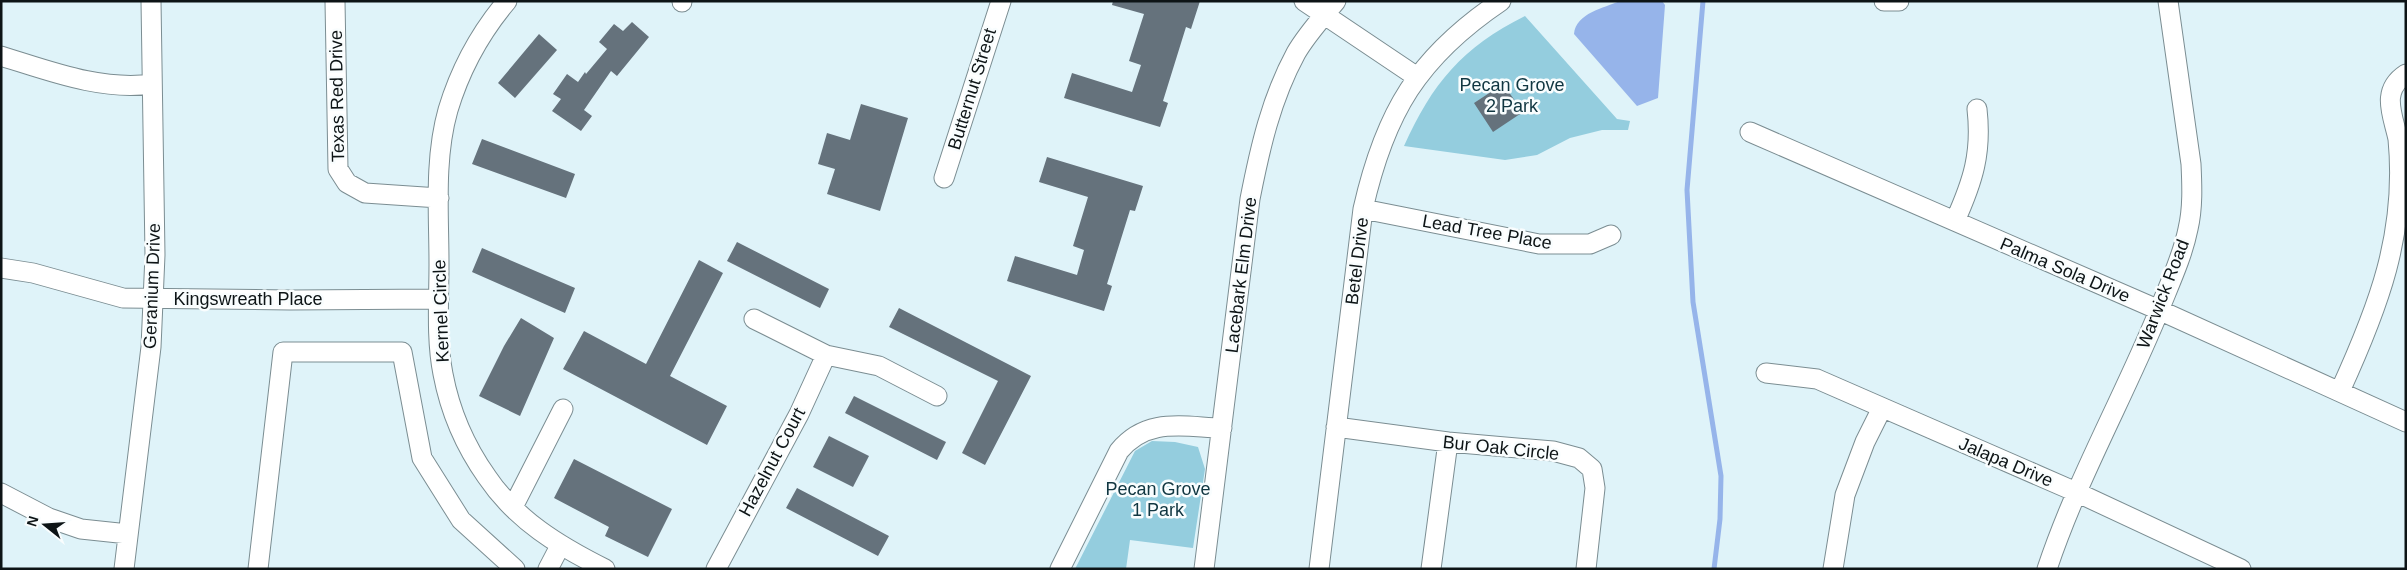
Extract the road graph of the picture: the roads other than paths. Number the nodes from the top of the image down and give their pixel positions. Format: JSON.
{"nodes":[{"id":1,"x":151,"y":1,"type":"edge"},
{"id":2,"x":335,"y":1,"type":"edge"},
{"id":3,"x":507,"y":1,"type":"edge"},
{"id":4,"x":1001,"y":1,"type":"edge"},
{"id":5,"x":1304,"y":1,"type":"edge"},
{"id":6,"x":1502,"y":1,"type":"edge"},
{"id":7,"x":1884,"y":1,"type":"edge"},
{"id":8,"x":1899,"y":1,"type":"edge"},
{"id":9,"x":2168,"y":1,"type":"edge"},
{"id":10,"x":1331,"y":8,"type":"edge"},
{"id":11,"x":1,"y":56,"type":"edge"},
{"id":12,"x":2406,"y":74,"type":"edge"},
{"id":13,"x":1417,"y":77,"type":"junction"},
{"id":14,"x":152,"y":84,"type":"junction"},
{"id":15,"x":1977,"y":109,"type":"dead end"},
{"id":16,"x":1750,"y":132,"type":"dead end"},
{"id":17,"x":944,"y":178,"type":"dead end"},
{"id":18,"x":439,"y":198,"type":"junction"},
{"id":19,"x":1363,"y":209,"type":"junction"},
{"id":20,"x":1955,"y":221,"type":"junction"},
{"id":21,"x":1611,"y":235,"type":"dead end"},
{"id":22,"x":1,"y":268,"type":"edge"},
{"id":23,"x":152,"y":298,"type":"junction"},
{"id":24,"x":439,"y":299,"type":"junction"},
{"id":25,"x":2159,"y":310,"type":"junction"},
{"id":26,"x":754,"y":319,"type":"dead end"},
{"id":27,"x":826,"y":355,"type":"junction"},
{"id":28,"x":1766,"y":373,"type":"dead end"},
{"id":29,"x":2340,"y":391,"type":"junction"},
{"id":30,"x":937,"y":396,"type":"dead end"},
{"id":31,"x":1882,"y":408,"type":"junction"},
{"id":32,"x":563,"y":409,"type":"dead end"},
{"id":33,"x":2406,"y":422,"type":"edge"},
{"id":34,"x":1336,"y":426,"type":"junction"},
{"id":35,"x":1222,"y":428,"type":"junction"},
{"id":36,"x":1448,"y":442,"type":"junction"},
{"id":37,"x":2076,"y":492,"type":"junction"},
{"id":38,"x":1,"y":493,"type":"edge"},
{"id":39,"x":513,"y":507,"type":"junction"},
{"id":40,"x":128,"y":534,"type":"junction"},
{"id":41,"x":560,"y":546,"type":"junction"},
{"id":42,"x":124,"y":569,"type":"edge"},
{"id":43,"x":258,"y":569,"type":"edge"},
{"id":44,"x":515,"y":569,"type":"edge"},
{"id":45,"x":548,"y":569,"type":"edge"},
{"id":46,"x":604,"y":569,"type":"edge"},
{"id":47,"x":716,"y":569,"type":"edge"},
{"id":48,"x":1060,"y":569,"type":"edge"},
{"id":49,"x":1204,"y":569,"type":"edge"},
{"id":50,"x":1319,"y":569,"type":"edge"},
{"id":51,"x":1432,"y":569,"type":"edge"},
{"id":52,"x":1586,"y":569,"type":"edge"},
{"id":53,"x":1833,"y":569,"type":"edge"},
{"id":54,"x":2047,"y":569,"type":"edge"},
{"id":55,"x":2241,"y":569,"type":"edge"}],
"edges":[{"from":1,"to":14,"type":"street","name":"Geranium Drive"},
{"from":2,"to":18,"type":"street","name":"Texas Red Drive"},
{"from":3,"to":18,"type":"street","name":"Kernel Circle"},
{"from":4,"to":17,"type":"street","name":"Butternut Street"},
{"from":5,"to":10,"type":"street"},
{"from":6,"to":13,"type":"street","name":"Betel Drive"},
{"from":7,"to":8,"type":"street"},
{"from":9,"to":25,"type":"street","name":"Warwick Road"},
{"from":10,"to":13,"type":"street"},
{"from":10,"to":35,"type":"street","name":"Lacebark Elm Drive"},
{"from":11,"to":14,"type":"street"},
{"from":12,"to":29,"type":"street"},
{"from":13,"to":19,"type":"street","name":"Betel Drive"},
{"from":14,"to":23,"type":"street","name":"Geranium Drive"},
{"from":15,"to":20,"type":"street"},
{"from":16,"to":20,"type":"street","name":"Palma Sola Drive"},
{"from":18,"to":24,"type":"street","name":"Kernel Circle"},
{"from":19,"to":21,"type":"street","name":"Lead Tree Place"},
{"from":19,"to":34,"type":"street","name":"Betel Drive"},
{"from":20,"to":25,"type":"street","name":"Palma Sola Drive"},
{"from":22,"to":23,"type":"street","name":"Kingswreath Place"},
{"from":23,"to":24,"type":"street","name":"Kingswreath Place"},
{"from":23,"to":40,"type":"street","name":"Geranium Drive"},
{"from":24,"to":39,"type":"street","name":"Kernel Circle"},
{"from":25,"to":29,"type":"street","name":"Palma Sola Drive"},
{"from":25,"to":37,"type":"street","name":"Warwick Road"},
{"from":26,"to":27,"type":"street"},
{"from":27,"to":30,"type":"street"},
{"from":27,"to":47,"type":"street","name":"Hazelnut Court"},
{"from":28,"to":31,"type":"street","name":"Jalapa Drive"},
{"from":29,"to":33,"type":"street","name":"Palma Sola Drive"},
{"from":31,"to":37,"type":"street","name":"Jalapa Drive"},
{"from":31,"to":53,"type":"street"},
{"from":32,"to":39,"type":"street"},
{"from":34,"to":36,"type":"street","name":"Bur Oak Circle"},
{"from":34,"to":50,"type":"street","name":"Betel Drive"},
{"from":35,"to":48,"type":"street"},
{"from":35,"to":49,"type":"street","name":"Lacebark Elm Drive"},
{"from":36,"to":51,"type":"street"},
{"from":36,"to":52,"type":"street","name":"Bur Oak Circle"},
{"from":37,"to":54,"type":"street","name":"Warwick Road"},
{"from":37,"to":55,"type":"street","name":"Jalapa Drive"},
{"from":38,"to":40,"type":"street"},
{"from":39,"to":41,"type":"street","name":"Kernel Circle"},
{"from":40,"to":42,"type":"street","name":"Geranium Drive"},
{"from":41,"to":45,"type":"street"},
{"from":41,"to":46,"type":"street","name":"Kernel Circle"},
{"from":43,"to":44,"type":"street"}]}
